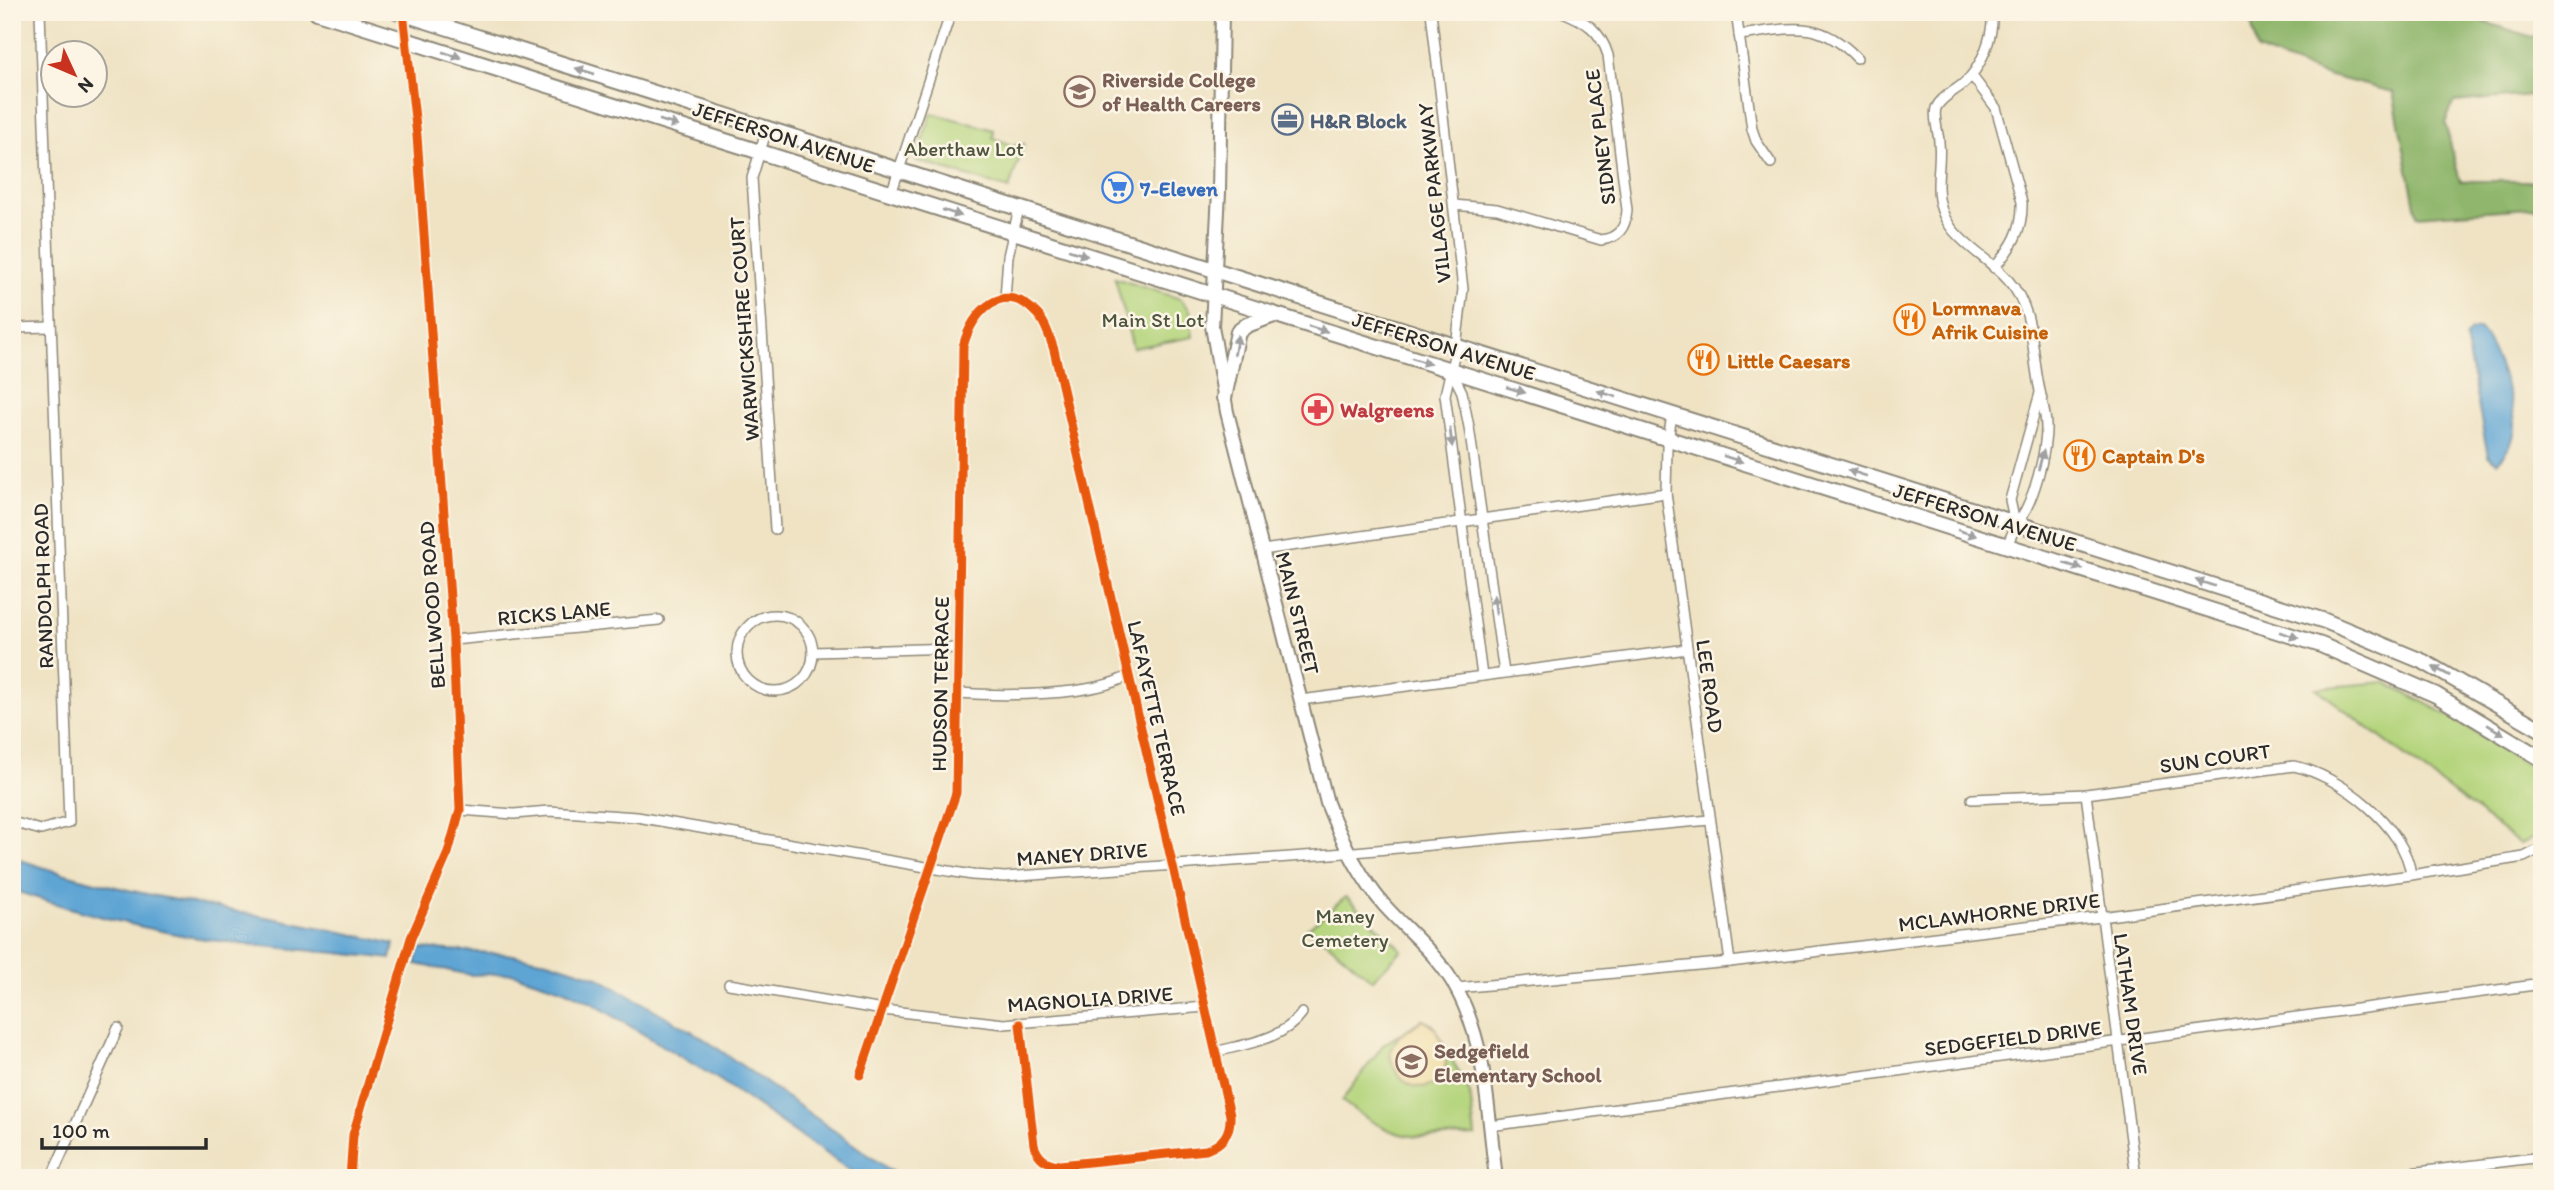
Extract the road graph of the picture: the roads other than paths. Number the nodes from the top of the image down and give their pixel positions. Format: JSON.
{"nodes":[{"id":1,"x":40,"y":12,"type":"edge"},
{"id":2,"x":317,"y":12,"type":"edge"},
{"id":3,"x":951,"y":12,"type":"edge"},
{"id":4,"x":1222,"y":12,"type":"edge"},
{"id":5,"x":1431,"y":12,"type":"edge"},
{"id":6,"x":1563,"y":12,"type":"edge"},
{"id":7,"x":1736,"y":12,"type":"edge"},
{"id":8,"x":1992,"y":12,"type":"edge"},
{"id":9,"x":402,"y":13,"type":"edge"},
{"id":10,"x":1739,"y":36,"type":"junction"},
{"id":11,"x":407,"y":40,"type":"junction"},
{"id":12,"x":1857,"y":58,"type":"dead end"},
{"id":13,"x":1972,"y":76,"type":"junction"},
{"id":14,"x":767,"y":129,"type":"junction"},
{"id":15,"x":758,"y":151,"type":"junction"},
{"id":16,"x":1771,"y":163,"type":"dead end"},
{"id":17,"x":898,"y":170,"type":"junction"},
{"id":18,"x":891,"y":194,"type":"junction"},
{"id":19,"x":1454,"y":205,"type":"junction"},
{"id":20,"x":1019,"y":208,"type":"junction"},
{"id":21,"x":1013,"y":232,"type":"junction"},
{"id":22,"x":1994,"y":268,"type":"junction"},
{"id":23,"x":1213,"y":269,"type":"junction"},
{"id":24,"x":1211,"y":295,"type":"junction"},
{"id":25,"x":1005,"y":299,"type":"junction"},
{"id":26,"x":1274,"y":315,"type":"junction"},
{"id":27,"x":51,"y":327,"type":"junction"},
{"id":28,"x":12,"y":328,"type":"edge"},
{"id":29,"x":1456,"y":346,"type":"junction"},
{"id":30,"x":1451,"y":370,"type":"junction"},
{"id":31,"x":2040,"y":393,"type":"junction"},
{"id":32,"x":1224,"y":398,"type":"junction"},
{"id":33,"x":1672,"y":415,"type":"junction"},
{"id":34,"x":1668,"y":439,"type":"junction"},
{"id":35,"x":1475,"y":466,"type":"junction"},
{"id":36,"x":1455,"y":468,"type":"junction"},
{"id":37,"x":1666,"y":493,"type":"junction"},
{"id":38,"x":1483,"y":520,"type":"junction"},
{"id":39,"x":1461,"y":523,"type":"junction"},
{"id":40,"x":2015,"y":523,"type":"junction"},
{"id":41,"x":775,"y":529,"type":"dead end"},
{"id":42,"x":2007,"y":546,"type":"junction"},
{"id":43,"x":1262,"y":550,"type":"junction"},
{"id":44,"x":659,"y":620,"type":"dead end"},
{"id":45,"x":453,"y":640,"type":"junction"},
{"id":46,"x":957,"y":648,"type":"junction"},
{"id":47,"x":1687,"y":649,"type":"junction"},
{"id":48,"x":813,"y":652,"type":"junction"},
{"id":49,"x":1504,"y":673,"type":"junction"},
{"id":50,"x":1129,"y":675,"type":"junction"},
{"id":51,"x":1482,"y":676,"type":"junction"},
{"id":52,"x":957,"y":694,"type":"junction"},
{"id":53,"x":1301,"y":700,"type":"junction"},
{"id":54,"x":2542,"y":730,"type":"edge"},
{"id":55,"x":2542,"y":760,"type":"edge"},
{"id":56,"x":2086,"y":794,"type":"junction"},
{"id":57,"x":1972,"y":799,"type":"dead end"},
{"id":58,"x":460,"y":810,"type":"junction"},
{"id":59,"x":1710,"y":820,"type":"junction"},
{"id":60,"x":12,"y":822,"type":"edge"},
{"id":61,"x":2542,"y":848,"type":"edge"},
{"id":62,"x":1349,"y":853,"type":"junction"},
{"id":63,"x":1172,"y":865,"type":"junction"},
{"id":64,"x":932,"y":868,"type":"junction"},
{"id":65,"x":2411,"y":876,"type":"junction"},
{"id":66,"x":2101,"y":917,"type":"junction"},
{"id":67,"x":1730,"y":962,"type":"junction"},
{"id":68,"x":729,"y":984,"type":"dead end"},
{"id":69,"x":2542,"y":984,"type":"edge"},
{"id":70,"x":1457,"y":988,"type":"junction"},
{"id":71,"x":1205,"y":1007,"type":"junction"},
{"id":72,"x":883,"y":1010,"type":"junction"},
{"id":73,"x":1302,"y":1013,"type":"dead end"},
{"id":74,"x":1020,"y":1024,"type":"junction"},
{"id":75,"x":118,"y":1028,"type":"dead end"},
{"id":76,"x":2118,"y":1042,"type":"junction"},
{"id":77,"x":1215,"y":1052,"type":"junction"},
{"id":78,"x":860,"y":1075,"type":"dead end"},
{"id":79,"x":1489,"y":1125,"type":"junction"},
{"id":80,"x":2542,"y":1157,"type":"edge"},
{"id":81,"x":51,"y":1178,"type":"edge"},
{"id":82,"x":351,"y":1178,"type":"edge"},
{"id":83,"x":1496,"y":1178,"type":"edge"},
{"id":84,"x":2136,"y":1178,"type":"edge"},
{"id":85,"x":2368,"y":1178,"type":"edge"}],
"edges":[{"from":1,"to":27,"type":"street","name":"RANDOLPH ROAD"},
{"from":2,"to":11,"type":"main road","name":"JEFFERSON AVENUE"},
{"from":3,"to":17,"type":"street"},
{"from":4,"to":23,"type":"main road","name":"MAIN STREET"},
{"from":5,"to":19,"type":"street","name":"VILLAGE PARKWAY"},
{"from":6,"to":19,"type":"street","name":"SIDNEY PLACE"},
{"from":7,"to":10,"type":"street"},
{"from":8,"to":13,"type":"street"},
{"from":9,"to":11,"type":"street","name":"BELLWOOD ROAD"},
{"from":14,"to":9,"type":"main road","name":"JEFFERSON AVENUE","one_way":true},
{"from":10,"to":12,"type":"street"},
{"from":10,"to":16,"type":"street"},
{"from":11,"to":15,"type":"main road","name":"JEFFERSON AVENUE","one_way":true},
{"from":11,"to":45,"type":"street","name":"BELLWOOD ROAD"},
{"from":13,"to":22,"type":"street"},
{"from":13,"to":22,"type":"street"},
{"from":14,"to":15,"type":"street","name":"WARWICKSHIRE COURT"},
{"from":14,"to":17,"type":"main road","name":"JEFFERSON AVENUE"},
{"from":15,"to":18,"type":"main road","name":"JEFFERSON AVENUE"},
{"from":15,"to":41,"type":"street","name":"WARWICKSHIRE COURT"},
{"from":17,"to":18,"type":"street"},
{"from":17,"to":20,"type":"main road","name":"JEFFERSON AVENUE"},
{"from":18,"to":21,"type":"main road","name":"JEFFERSON AVENUE","one_way":true},
{"from":19,"to":29,"type":"street","name":"VILLAGE PARKWAY"},
{"from":20,"to":21,"type":"street"},
{"from":20,"to":23,"type":"main road","name":"JEFFERSON AVENUE"},
{"from":21,"to":24,"type":"main road","name":"JEFFERSON AVENUE","one_way":true},
{"from":21,"to":25,"type":"street"},
{"from":22,"to":31,"type":"street"},
{"from":23,"to":24,"type":"main road","name":"MAIN STREET"},
{"from":23,"to":29,"type":"main road","name":"JEFFERSON AVENUE"},
{"from":24,"to":26,"type":"main road","name":"JEFFERSON AVENUE"},
{"from":24,"to":32,"type":"main road","name":"MAIN STREET"},
{"from":25,"to":46,"type":"street","name":"HUDSON TERRACE"},
{"from":25,"to":50,"type":"street","name":"LAFAYETTE TERRACE"},
{"from":26,"to":30,"type":"main road","name":"JEFFERSON AVENUE","one_way":true},
{"from":32,"to":26,"type":"main road","one_way":true},
{"from":27,"to":28,"type":"street"},
{"from":27,"to":60,"type":"street","name":"RANDOLPH ROAD"},
{"from":29,"to":30,"type":"street","name":"VILLAGE PARKWAY"},
{"from":33,"to":29,"type":"main road","name":"JEFFERSON AVENUE","one_way":true},
{"from":30,"to":34,"type":"main road","name":"JEFFERSON AVENUE","one_way":true},
{"from":30,"to":35,"type":"street"},
{"from":30,"to":36,"type":"street","name":"VILLAGE PARKWAY","one_way":true},
{"from":31,"to":40,"type":"street"},
{"from":40,"to":31,"type":"street","one_way":true},
{"from":32,"to":43,"type":"main road","name":"MAIN STREET"},
{"from":33,"to":34,"type":"street","name":"LEE ROAD"},
{"from":40,"to":33,"type":"main road","name":"JEFFERSON AVENUE","one_way":true},
{"from":34,"to":37,"type":"street","name":"LEE ROAD"},
{"from":34,"to":42,"type":"main road","name":"JEFFERSON AVENUE","one_way":true},
{"from":35,"to":36,"type":"street"},
{"from":35,"to":38,"type":"street"},
{"from":36,"to":39,"type":"street","name":"VILLAGE PARKWAY"},
{"from":37,"to":38,"type":"street"},
{"from":37,"to":47,"type":"street","name":"LEE ROAD"},
{"from":38,"to":39,"type":"street"},
{"from":49,"to":38,"type":"street","one_way":true},
{"from":39,"to":43,"type":"street"},
{"from":39,"to":51,"type":"street","name":"VILLAGE PARKWAY"},
{"from":40,"to":42,"type":"street"},
{"from":54,"to":40,"type":"main road","name":"JEFFERSON AVENUE","one_way":true},
{"from":42,"to":55,"type":"main road","name":"JEFFERSON AVENUE","one_way":true},
{"from":43,"to":53,"type":"main road","name":"MAIN STREET"},
{"from":44,"to":45,"type":"street","name":"RICKS LANE"},
{"from":45,"to":58,"type":"street","name":"BELLWOOD ROAD"},
{"from":46,"to":48,"type":"street"},
{"from":46,"to":52,"type":"street","name":"HUDSON TERRACE"},
{"from":47,"to":49,"type":"street"},
{"from":47,"to":59,"type":"street","name":"LEE ROAD"},
{"from":48,"to":48,"type":"street"},
{"from":49,"to":51,"type":"street"},
{"from":50,"to":52,"type":"street"},
{"from":50,"to":63,"type":"street","name":"LAFAYETTE TERRACE"},
{"from":51,"to":53,"type":"street"},
{"from":52,"to":64,"type":"street","name":"HUDSON TERRACE"},
{"from":53,"to":62,"type":"main road","name":"MAIN STREET"},
{"from":56,"to":57,"type":"street","name":"SUN COURT"},
{"from":56,"to":65,"type":"street","name":"SUN COURT"},
{"from":56,"to":66,"type":"street","name":"LATHAM DRIVE"},
{"from":58,"to":64,"type":"street","name":"MANEY DRIVE"},
{"from":58,"to":82,"type":"street","name":"BELLWOOD ROAD"},
{"from":59,"to":62,"type":"street","name":"MANEY DRIVE"},
{"from":59,"to":67,"type":"street","name":"LEE ROAD"},
{"from":61,"to":65,"type":"street","name":"MCLAWHORNE DRIVE"},
{"from":62,"to":63,"type":"street","name":"MANEY DRIVE"},
{"from":62,"to":70,"type":"main road","name":"MAIN STREET"},
{"from":63,"to":64,"type":"street","name":"MANEY DRIVE"},
{"from":63,"to":71,"type":"street","name":"LAFAYETTE TERRACE"},
{"from":64,"to":72,"type":"street","name":"HUDSON TERRACE"},
{"from":65,"to":66,"type":"street","name":"MCLAWHORNE DRIVE"},
{"from":66,"to":67,"type":"street","name":"MCLAWHORNE DRIVE"},
{"from":66,"to":76,"type":"street","name":"LATHAM DRIVE"},
{"from":67,"to":70,"type":"street","name":"MCLAWHORNE DRIVE"},
{"from":68,"to":72,"type":"street","name":"MAGNOLIA DRIVE"},
{"from":69,"to":76,"type":"street","name":"SEDGEFIELD DRIVE"},
{"from":70,"to":79,"type":"main road","name":"MAIN STREET"},
{"from":71,"to":74,"type":"street","name":"MAGNOLIA DRIVE"},
{"from":71,"to":77,"type":"street","name":"LAFAYETTE TERRACE"},
{"from":72,"to":74,"type":"street","name":"MAGNOLIA DRIVE"},
{"from":72,"to":78,"type":"street","name":"HUDSON TERRACE"},
{"from":73,"to":77,"type":"street"},
{"from":74,"to":77,"type":"street","name":"LAFAYETTE TERRACE"},
{"from":75,"to":81,"type":"street"},
{"from":76,"to":79,"type":"street","name":"SEDGEFIELD DRIVE"},
{"from":76,"to":84,"type":"street","name":"LATHAM DRIVE"},
{"from":79,"to":83,"type":"main road","name":"MAIN STREET"},
{"from":80,"to":85,"type":"street"}]}
